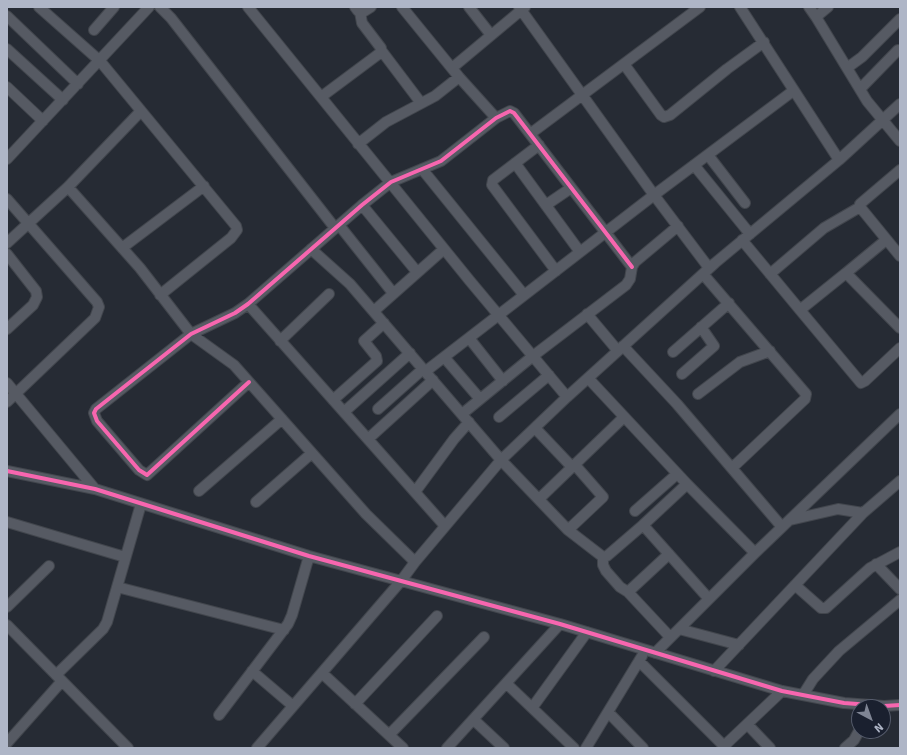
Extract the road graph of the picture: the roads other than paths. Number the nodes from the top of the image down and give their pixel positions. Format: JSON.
{"nodes":[{"id":1,"x":114,"y":7,"type":"edge"},
{"id":2,"x":150,"y":7,"type":"edge"},
{"id":3,"x":160,"y":7,"type":"edge"},
{"id":4,"x":248,"y":7,"type":"edge"},
{"id":5,"x":370,"y":7,"type":"edge"},
{"id":6,"x":402,"y":7,"type":"edge"},
{"id":7,"x":469,"y":7,"type":"edge"},
{"id":8,"x":700,"y":7,"type":"edge"},
{"id":9,"x":740,"y":7,"type":"edge"},
{"id":10,"x":809,"y":7,"type":"edge"},
{"id":11,"x":828,"y":7,"type":"edge"},
{"id":12,"x":522,"y":8,"type":"edge"},
{"id":13,"x":45,"y":9,"type":"edge"},
{"id":14,"x":358,"y":10,"type":"edge"},
{"id":15,"x":7,"y":16,"type":"edge"},
{"id":16,"x":816,"y":17,"type":"junction"},
{"id":17,"x":900,"y":19,"type":"edge"},
{"id":18,"x":94,"y":30,"type":"dead end"},
{"id":19,"x":491,"y":35,"type":"junction"},
{"id":20,"x":764,"y":42,"type":"junction"},
{"id":21,"x":7,"y":49,"type":"edge"},
{"id":22,"x":381,"y":50,"type":"junction"},
{"id":23,"x":898,"y":50,"type":"dead end"},
{"id":24,"x":100,"y":61,"type":"junction"},
{"id":25,"x":624,"y":64,"type":"junction"},
{"id":26,"x":452,"y":68,"type":"junction"},
{"id":27,"x":847,"y":68,"type":"junction"},
{"id":28,"x":459,"y":77,"type":"junction"},
{"id":29,"x":78,"y":84,"type":"junction"},
{"id":30,"x":7,"y":87,"type":"edge"},
{"id":31,"x":860,"y":89,"type":"junction"},
{"id":32,"x":793,"y":91,"type":"junction"},
{"id":33,"x":583,"y":95,"type":"junction"},
{"id":34,"x":321,"y":97,"type":"junction"},
{"id":35,"x":63,"y":100,"type":"junction"},
{"id":36,"x":421,"y":103,"type":"junction"},
{"id":37,"x":900,"y":104,"type":"edge"},
{"id":38,"x":141,"y":111,"type":"junction"},
{"id":39,"x":496,"y":118,"type":"junction"},
{"id":40,"x":43,"y":121,"type":"junction"},
{"id":41,"x":882,"y":121,"type":"junction"},
{"id":42,"x":530,"y":134,"type":"junction"},
{"id":43,"x":900,"y":141,"type":"edge"},
{"id":44,"x":358,"y":144,"type":"junction"},
{"id":45,"x":539,"y":145,"type":"junction"},
{"id":46,"x":708,"y":155,"type":"junction"},
{"id":47,"x":7,"y":159,"type":"edge"},
{"id":48,"x":839,"y":160,"type":"junction"},
{"id":49,"x":515,"y":163,"type":"junction"},
{"id":50,"x":694,"y":165,"type":"junction"},
{"id":51,"x":422,"y":169,"type":"junction"},
{"id":52,"x":900,"y":170,"type":"edge"},
{"id":53,"x":391,"y":182,"type":"junction"},
{"id":54,"x":68,"y":186,"type":"junction"},
{"id":55,"x":204,"y":186,"type":"junction"},
{"id":56,"x":571,"y":188,"type":"junction"},
{"id":57,"x":654,"y":195,"type":"junction"},
{"id":58,"x":7,"y":199,"type":"edge"},
{"id":59,"x":745,"y":203,"type":"dead end"},
{"id":60,"x":362,"y":205,"type":"junction"},
{"id":61,"x":546,"y":205,"type":"junction"},
{"id":62,"x":860,"y":207,"type":"junction"},
{"id":63,"x":29,"y":224,"type":"junction"},
{"id":64,"x":337,"y":226,"type":"junction"},
{"id":65,"x":678,"y":226,"type":"junction"},
{"id":66,"x":605,"y":233,"type":"junction"},
{"id":67,"x":746,"y":237,"type":"junction"},
{"id":68,"x":886,"y":240,"type":"junction"},
{"id":69,"x":7,"y":243,"type":"edge"},
{"id":70,"x":122,"y":248,"type":"junction"},
{"id":71,"x":311,"y":249,"type":"junction"},
{"id":72,"x":444,"y":249,"type":"junction"},
{"id":73,"x":580,"y":252,"type":"junction"},
{"id":74,"x":7,"y":254,"type":"edge"},
{"id":75,"x":900,"y":256,"type":"edge"},
{"id":76,"x":632,"y":267,"type":"junction"},
{"id":77,"x":556,"y":271,"type":"junction"},
{"id":78,"x":706,"y":271,"type":"junction"},
{"id":79,"x":417,"y":272,"type":"junction"},
{"id":80,"x":846,"y":273,"type":"junction"},
{"id":81,"x":770,"y":274,"type":"junction"},
{"id":82,"x":393,"y":293,"type":"junction"},
{"id":83,"x":329,"y":294,"type":"dead end"},
{"id":84,"x":160,"y":295,"type":"junction"},
{"id":85,"x":524,"y":295,"type":"junction"},
{"id":86,"x":729,"y":303,"type":"junction"},
{"id":87,"x":248,"y":304,"type":"junction"},
{"id":88,"x":800,"y":310,"type":"junction"},
{"id":89,"x":374,"y":311,"type":"junction"},
{"id":90,"x":587,"y":314,"type":"junction"},
{"id":91,"x":498,"y":315,"type":"junction"},
{"id":92,"x":384,"y":322,"type":"junction"},
{"id":93,"x":7,"y":328,"type":"edge"},
{"id":94,"x":701,"y":328,"type":"junction"},
{"id":95,"x":900,"y":328,"type":"edge"},
{"id":96,"x":191,"y":334,"type":"junction"},
{"id":97,"x":469,"y":338,"type":"junction"},
{"id":98,"x":280,"y":341,"type":"junction"},
{"id":99,"x":621,"y":348,"type":"junction"},
{"id":100,"x":900,"y":348,"type":"edge"},
{"id":101,"x":770,"y":351,"type":"junction"},
{"id":102,"x":673,"y":352,"type":"dead end"},
{"id":103,"x":410,"y":353,"type":"junction"},
{"id":104,"x":533,"y":356,"type":"junction"},
{"id":105,"x":444,"y":357,"type":"junction"},
{"id":106,"x":424,"y":370,"type":"junction"},
{"id":107,"x":682,"y":374,"type":"dead end"},
{"id":108,"x":549,"y":375,"type":"junction"},
{"id":109,"x":588,"y":378,"type":"junction"},
{"id":110,"x":433,"y":380,"type":"junction"},
{"id":111,"x":503,"y":381,"type":"junction"},
{"id":112,"x":249,"y":382,"type":"junction"},
{"id":113,"x":7,"y":383,"type":"edge"},
{"id":114,"x":15,"y":393,"type":"junction"},
{"id":115,"x":698,"y":394,"type":"dead end"},
{"id":116,"x":567,"y":397,"type":"junction"},
{"id":117,"x":480,"y":399,"type":"junction"},
{"id":118,"x":333,"y":400,"type":"junction"},
{"id":119,"x":7,"y":402,"type":"edge"},
{"id":120,"x":378,"y":409,"type":"dead end"},
{"id":121,"x":344,"y":412,"type":"junction"},
{"id":122,"x":462,"y":414,"type":"junction"},
{"id":123,"x":900,"y":414,"type":"edge"},
{"id":124,"x":499,"y":417,"type":"dead end"},
{"id":125,"x":624,"y":417,"type":"junction"},
{"id":126,"x":282,"y":419,"type":"junction"},
{"id":127,"x":469,"y":422,"type":"junction"},
{"id":128,"x":535,"y":428,"type":"junction"},
{"id":129,"x":368,"y":439,"type":"junction"},
{"id":130,"x":312,"y":453,"type":"junction"},
{"id":131,"x":502,"y":460,"type":"junction"},
{"id":132,"x":573,"y":466,"type":"junction"},
{"id":133,"x":732,"y":468,"type":"junction"},
{"id":134,"x":7,"y":471,"type":"edge"},
{"id":135,"x":677,"y":474,"type":"junction"},
{"id":136,"x":900,"y":481,"type":"edge"},
{"id":137,"x":687,"y":484,"type":"junction"},
{"id":138,"x":95,"y":489,"type":"junction"},
{"id":139,"x":199,"y":491,"type":"dead end"},
{"id":140,"x":415,"y":492,"type":"junction"},
{"id":141,"x":539,"y":500,"type":"junction"},
{"id":142,"x":256,"y":502,"type":"dead end"},
{"id":143,"x":141,"y":504,"type":"junction"},
{"id":144,"x":635,"y":511,"type":"dead end"},
{"id":145,"x":863,"y":513,"type":"junction"},
{"id":146,"x":7,"y":522,"type":"edge"},
{"id":147,"x":786,"y":524,"type":"junction"},
{"id":148,"x":643,"y":525,"type":"junction"},
{"id":149,"x":445,"y":526,"type":"junction"},
{"id":150,"x":568,"y":530,"type":"junction"},
{"id":151,"x":900,"y":552,"type":"edge"},
{"id":152,"x":755,"y":553,"type":"junction"},
{"id":153,"x":668,"y":554,"type":"junction"},
{"id":154,"x":309,"y":556,"type":"junction"},
{"id":155,"x":125,"y":557,"type":"junction"},
{"id":156,"x":603,"y":557,"type":"junction"},
{"id":157,"x":415,"y":562,"type":"junction"},
{"id":158,"x":876,"y":564,"type":"junction"},
{"id":159,"x":49,"y":566,"type":"dead end"},
{"id":160,"x":401,"y":581,"type":"junction"},
{"id":161,"x":795,"y":585,"type":"junction"},
{"id":162,"x":116,"y":587,"type":"junction"},
{"id":163,"x":900,"y":589,"type":"edge"},
{"id":164,"x":628,"y":592,"type":"junction"},
{"id":165,"x":709,"y":599,"type":"junction"},
{"id":166,"x":900,"y":600,"type":"edge"},
{"id":167,"x":7,"y":607,"type":"edge"},
{"id":168,"x":438,"y":616,"type":"dead end"},
{"id":169,"x":560,"y":624,"type":"junction"},
{"id":170,"x":7,"y":625,"type":"edge"},
{"id":171,"x":679,"y":629,"type":"junction"},
{"id":172,"x":284,"y":630,"type":"junction"},
{"id":173,"x":587,"y":632,"type":"junction"},
{"id":174,"x":484,"y":637,"type":"dead end"},
{"id":175,"x":670,"y":637,"type":"junction"},
{"id":176,"x":739,"y":644,"type":"junction"},
{"id":177,"x":650,"y":652,"type":"junction"},
{"id":178,"x":639,"y":661,"type":"junction"},
{"id":179,"x":252,"y":671,"type":"junction"},
{"id":180,"x":714,"y":671,"type":"junction"},
{"id":181,"x":322,"y":672,"type":"junction"},
{"id":182,"x":59,"y":678,"type":"junction"},
{"id":183,"x":507,"y":684,"type":"junction"},
{"id":184,"x":782,"y":691,"type":"junction"},
{"id":185,"x":803,"y":695,"type":"junction"},
{"id":186,"x":355,"y":704,"type":"junction"},
{"id":187,"x":851,"y":704,"type":"edge"},
{"id":188,"x":293,"y":706,"type":"junction"},
{"id":189,"x":532,"y":708,"type":"junction"},
{"id":190,"x":608,"y":712,"type":"junction"},
{"id":191,"x":219,"y":714,"type":"dead end"},
{"id":192,"x":474,"y":720,"type":"junction"},
{"id":193,"x":748,"y":725,"type":"junction"},
{"id":194,"x":388,"y":735,"type":"junction"},
{"id":195,"x":855,"y":739,"type":"edge"},
{"id":196,"x":7,"y":743,"type":"edge"},
{"id":197,"x":128,"y":748,"type":"edge"},
{"id":198,"x":257,"y":748,"type":"edge"},
{"id":199,"x":403,"y":748,"type":"edge"},
{"id":200,"x":447,"y":748,"type":"edge"},
{"id":201,"x":504,"y":748,"type":"edge"},
{"id":202,"x":574,"y":748,"type":"edge"},
{"id":203,"x":586,"y":748,"type":"edge"},
{"id":204,"x":643,"y":748,"type":"edge"},
{"id":205,"x":770,"y":748,"type":"edge"},
{"id":206,"x":845,"y":748,"type":"edge"}],
"edges":[{"from":1,"to":18,"type":"street"},
{"from":2,"to":24,"type":"street"},
{"from":3,"to":64,"type":"street"},
{"from":4,"to":34,"type":"street"},
{"from":5,"to":14,"type":"street"},
{"from":6,"to":26,"type":"street"},
{"from":7,"to":19,"type":"street"},
{"from":8,"to":25,"type":"street"},
{"from":9,"to":20,"type":"street"},
{"from":10,"to":16,"type":"street"},
{"from":11,"to":16,"type":"street"},
{"from":12,"to":19,"type":"street"},
{"from":12,"to":33,"type":"street"},
{"from":13,"to":24,"type":"street"},
{"from":14,"to":22,"type":"street"},
{"from":15,"to":29,"type":"street"},
{"from":16,"to":27,"type":"street"},
{"from":17,"to":27,"type":"street"},
{"from":19,"to":26,"type":"street"},
{"from":20,"to":25,"type":"street"},
{"from":20,"to":32,"type":"street"},
{"from":21,"to":35,"type":"street"},
{"from":22,"to":34,"type":"street"},
{"from":22,"to":36,"type":"street"},
{"from":23,"to":31,"type":"street"},
{"from":24,"to":29,"type":"street"},
{"from":24,"to":38,"type":"street"},
{"from":25,"to":33,"type":"street"},
{"from":26,"to":28,"type":"street"},
{"from":27,"to":31,"type":"street"},
{"from":28,"to":36,"type":"street"},
{"from":28,"to":39,"type":"street"},
{"from":29,"to":35,"type":"street"},
{"from":30,"to":40,"type":"street"},
{"from":31,"to":41,"type":"street"},
{"from":32,"to":46,"type":"street"},
{"from":32,"to":48,"type":"street"},
{"from":33,"to":42,"type":"street"},
{"from":33,"to":57,"type":"street"},
{"from":34,"to":44,"type":"street"},
{"from":35,"to":40,"type":"street"},
{"from":36,"to":44,"type":"street"},
{"from":37,"to":41,"type":"street"},
{"from":38,"to":54,"type":"street"},
{"from":38,"to":55,"type":"street"},
{"from":39,"to":42,"type":"street"},
{"from":39,"to":51,"type":"street"},
{"from":40,"to":47,"type":"street"},
{"from":41,"to":43,"type":"street"},
{"from":41,"to":48,"type":"street"},
{"from":42,"to":45,"type":"street"},
{"from":44,"to":53,"type":"street"},
{"from":45,"to":49,"type":"street"},
{"from":45,"to":56,"type":"street"},
{"from":46,"to":50,"type":"street"},
{"from":46,"to":59,"type":"street"},
{"from":48,"to":67,"type":"street"},
{"from":49,"to":61,"type":"street"},
{"from":49,"to":77,"type":"street"},
{"from":50,"to":57,"type":"street"},
{"from":50,"to":67,"type":"street"},
{"from":51,"to":53,"type":"street"},
{"from":51,"to":85,"type":"street"},
{"from":52,"to":62,"type":"street"},
{"from":53,"to":60,"type":"street"},
{"from":53,"to":72,"type":"street"},
{"from":54,"to":63,"type":"street"},
{"from":54,"to":70,"type":"street"},
{"from":55,"to":70,"type":"street"},
{"from":55,"to":84,"type":"street"},
{"from":56,"to":61,"type":"street"},
{"from":56,"to":66,"type":"street"},
{"from":57,"to":65,"type":"street"},
{"from":57,"to":66,"type":"street"},
{"from":58,"to":63,"type":"street"},
{"from":60,"to":64,"type":"street"},
{"from":60,"to":79,"type":"street"},
{"from":61,"to":73,"type":"street"},
{"from":62,"to":68,"type":"street"},
{"from":62,"to":81,"type":"street"},
{"from":63,"to":69,"type":"street"},
{"from":63,"to":114,"type":"street"},
{"from":64,"to":71,"type":"street"},
{"from":64,"to":82,"type":"street"},
{"from":65,"to":76,"type":"street"},
{"from":65,"to":78,"type":"street"},
{"from":66,"to":73,"type":"street"},
{"from":66,"to":76,"type":"street"},
{"from":67,"to":78,"type":"street"},
{"from":67,"to":81,"type":"street"},
{"from":68,"to":75,"type":"street"},
{"from":68,"to":80,"type":"street"},
{"from":70,"to":84,"type":"street"},
{"from":71,"to":87,"type":"street"},
{"from":71,"to":89,"type":"street"},
{"from":72,"to":79,"type":"street"},
{"from":72,"to":91,"type":"street"},
{"from":73,"to":77,"type":"street"},
{"from":74,"to":93,"type":"street"},
{"from":76,"to":90,"type":"street"},
{"from":77,"to":85,"type":"street"},
{"from":78,"to":86,"type":"street"},
{"from":78,"to":99,"type":"street"},
{"from":79,"to":82,"type":"street"},
{"from":80,"to":88,"type":"street"},
{"from":80,"to":95,"type":"street"},
{"from":81,"to":88,"type":"street"},
{"from":82,"to":89,"type":"street"},
{"from":83,"to":98,"type":"street"},
{"from":84,"to":96,"type":"street"},
{"from":85,"to":91,"type":"street"},
{"from":86,"to":94,"type":"street"},
{"from":86,"to":101,"type":"street"},
{"from":87,"to":96,"type":"street"},
{"from":87,"to":98,"type":"street"},
{"from":88,"to":100,"type":"street"},
{"from":89,"to":92,"type":"street"},
{"from":90,"to":99,"type":"street"},
{"from":90,"to":104,"type":"street"},
{"from":91,"to":97,"type":"street"},
{"from":91,"to":104,"type":"street"},
{"from":92,"to":103,"type":"street"},
{"from":92,"to":118,"type":"street"},
{"from":94,"to":102,"type":"street"},
{"from":94,"to":107,"type":"street"},
{"from":96,"to":112,"type":"street"},
{"from":96,"to":112,"type":"street"},
{"from":97,"to":105,"type":"street"},
{"from":97,"to":111,"type":"street"},
{"from":98,"to":118,"type":"street"},
{"from":99,"to":109,"type":"street"},
{"from":99,"to":133,"type":"street"},
{"from":101,"to":115,"type":"street"},
{"from":101,"to":133,"type":"street"},
{"from":103,"to":106,"type":"street"},
{"from":103,"to":121,"type":"street"},
{"from":104,"to":108,"type":"street"},
{"from":104,"to":111,"type":"street"},
{"from":105,"to":106,"type":"street"},
{"from":105,"to":117,"type":"street"},
{"from":106,"to":110,"type":"street"},
{"from":106,"to":120,"type":"street"},
{"from":108,"to":116,"type":"street"},
{"from":108,"to":124,"type":"street"},
{"from":109,"to":116,"type":"street"},
{"from":109,"to":125,"type":"street"},
{"from":110,"to":122,"type":"street"},
{"from":110,"to":129,"type":"street"},
{"from":111,"to":117,"type":"street"},
{"from":112,"to":126,"type":"street"},
{"from":113,"to":114,"type":"street"},
{"from":114,"to":119,"type":"street"},
{"from":114,"to":138,"type":"street"},
{"from":116,"to":128,"type":"street"},
{"from":117,"to":122,"type":"street"},
{"from":118,"to":121,"type":"street"},
{"from":121,"to":129,"type":"street"},
{"from":122,"to":127,"type":"street"},
{"from":123,"to":147,"type":"street"},
{"from":125,"to":132,"type":"street"},
{"from":125,"to":135,"type":"street"},
{"from":126,"to":130,"type":"street"},
{"from":126,"to":139,"type":"street"},
{"from":127,"to":131,"type":"street"},
{"from":127,"to":140,"type":"street"},
{"from":128,"to":131,"type":"street"},
{"from":128,"to":132,"type":"street"},
{"from":129,"to":140,"type":"street"},
{"from":130,"to":142,"type":"street"},
{"from":130,"to":157,"type":"street"},
{"from":131,"to":141,"type":"street"},
{"from":131,"to":149,"type":"street"},
{"from":132,"to":141,"type":"street"},
{"from":132,"to":150,"type":"street"},
{"from":133,"to":147,"type":"street"},
{"from":134,"to":138,"type":"street"},
{"from":135,"to":137,"type":"street"},
{"from":135,"to":144,"type":"street"},
{"from":136,"to":145,"type":"street"},
{"from":137,"to":148,"type":"street"},
{"from":137,"to":152,"type":"street"},
{"from":138,"to":143,"type":"street"},
{"from":140,"to":149,"type":"street"},
{"from":141,"to":150,"type":"street"},
{"from":143,"to":154,"type":"street"},
{"from":143,"to":155,"type":"street"},
{"from":145,"to":147,"type":"street"},
{"from":145,"to":161,"type":"street"},
{"from":146,"to":155,"type":"street"},
{"from":147,"to":152,"type":"street"},
{"from":148,"to":153,"type":"street"},
{"from":148,"to":156,"type":"street"},
{"from":149,"to":157,"type":"street"},
{"from":150,"to":156,"type":"street"},
{"from":151,"to":158,"type":"street"},
{"from":152,"to":165,"type":"street"},
{"from":153,"to":164,"type":"street"},
{"from":153,"to":165,"type":"street"},
{"from":154,"to":160,"type":"street"},
{"from":154,"to":172,"type":"street"},
{"from":155,"to":162,"type":"street"},
{"from":156,"to":164,"type":"street"},
{"from":157,"to":160,"type":"street"},
{"from":158,"to":161,"type":"street"},
{"from":158,"to":163,"type":"street"},
{"from":159,"to":167,"type":"street"},
{"from":160,"to":169,"type":"street"},
{"from":160,"to":181,"type":"street"},
{"from":161,"to":176,"type":"street"},
{"from":162,"to":172,"type":"street"},
{"from":162,"to":182,"type":"street"},
{"from":164,"to":175,"type":"street"},
{"from":165,"to":171,"type":"street"},
{"from":166,"to":185,"type":"street"},
{"from":168,"to":186,"type":"street"},
{"from":169,"to":173,"type":"street"},
{"from":169,"to":183,"type":"street"},
{"from":170,"to":182,"type":"street"},
{"from":171,"to":175,"type":"street"},
{"from":171,"to":176,"type":"street"},
{"from":172,"to":179,"type":"street"},
{"from":173,"to":177,"type":"street"},
{"from":173,"to":189,"type":"street"},
{"from":174,"to":194,"type":"street"},
{"from":175,"to":177,"type":"street"},
{"from":176,"to":180,"type":"street"},
{"from":177,"to":178,"type":"street"},
{"from":177,"to":180,"type":"street"},
{"from":178,"to":190,"type":"street"},
{"from":178,"to":193,"type":"street"},
{"from":179,"to":188,"type":"street"},
{"from":179,"to":191,"type":"street"},
{"from":180,"to":184,"type":"street"},
{"from":181,"to":186,"type":"street"},
{"from":181,"to":188,"type":"street"},
{"from":182,"to":196,"type":"street"},
{"from":182,"to":197,"type":"street"},
{"from":183,"to":189,"type":"street"},
{"from":183,"to":192,"type":"street"},
{"from":184,"to":185,"type":"street"},
{"from":184,"to":193,"type":"street"},
{"from":185,"to":187,"type":"street"},
{"from":186,"to":194,"type":"street"},
{"from":188,"to":198,"type":"street"},
{"from":189,"to":202,"type":"street"},
{"from":190,"to":203,"type":"street"},
{"from":190,"to":204,"type":"street"},
{"from":192,"to":200,"type":"street"},
{"from":192,"to":201,"type":"street"},
{"from":193,"to":205,"type":"street"},
{"from":194,"to":199,"type":"street"},
{"from":195,"to":206,"type":"street"}]}
